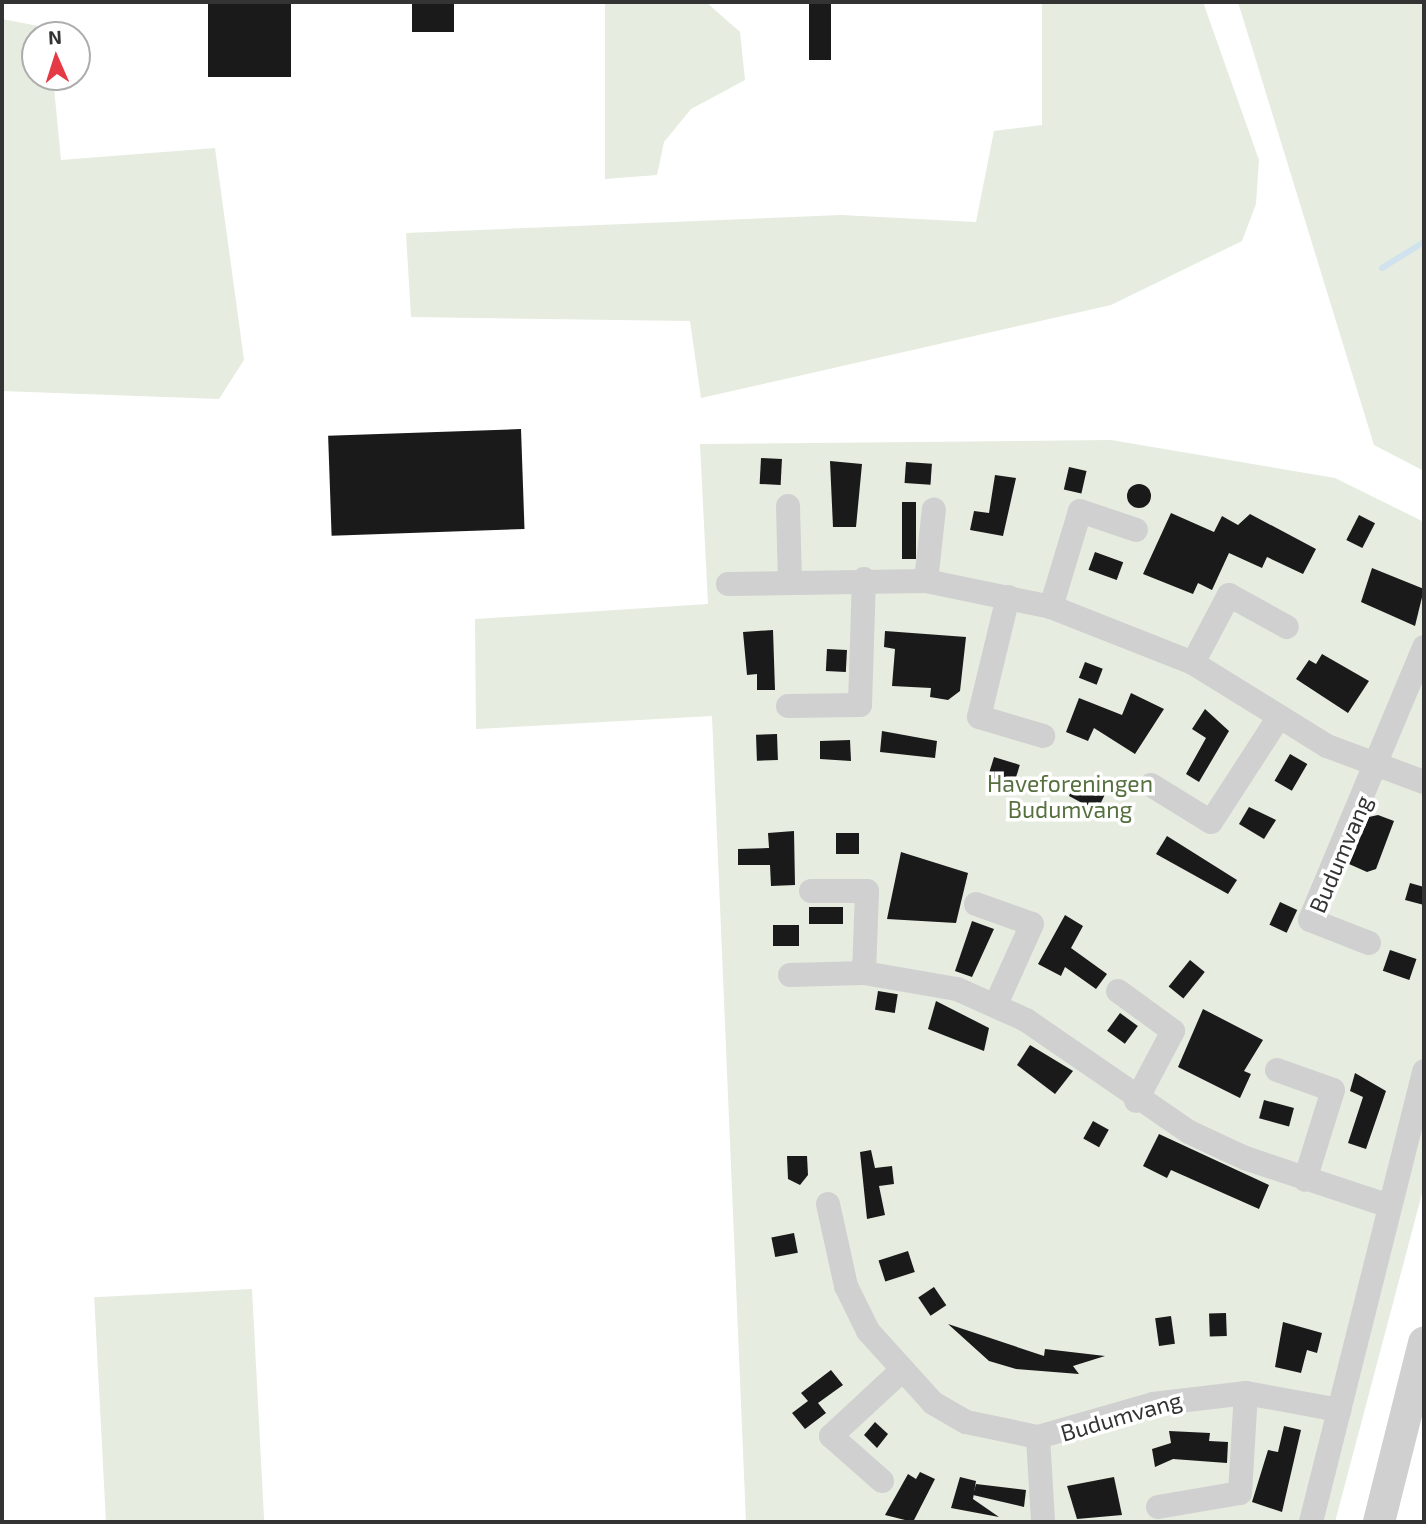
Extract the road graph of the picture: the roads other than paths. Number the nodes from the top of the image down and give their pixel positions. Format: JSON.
{"nodes":[{"id":1,"x":788,"y":506,"type":"dead end"},
{"id":2,"x":934,"y":509,"type":"dead end"},
{"id":3,"x":1136,"y":530,"type":"dead end"},
{"id":4,"x":864,"y":579,"type":"junction"},
{"id":5,"x":790,"y":581,"type":"junction"},
{"id":6,"x":926,"y":581,"type":"junction"},
{"id":7,"x":728,"y":584,"type":"dead end"},
{"id":8,"x":1007,"y":597,"type":"junction"},
{"id":9,"x":1051,"y":607,"type":"junction"},
{"id":10,"x":1287,"y":627,"type":"dead end"},
{"id":11,"x":1424,"y":646,"type":"edge"},
{"id":12,"x":1193,"y":663,"type":"junction"},
{"id":13,"x":788,"y":706,"type":"dead end"},
{"id":14,"x":1279,"y":717,"type":"junction"},
{"id":15,"x":1043,"y":736,"type":"dead end"},
{"id":16,"x":1373,"y":768,"type":"junction"},
{"id":17,"x":1424,"y":782,"type":"edge"},
{"id":18,"x":1152,"y":785,"type":"dead end"},
{"id":19,"x":811,"y":891,"type":"dead end"},
{"id":20,"x":976,"y":904,"type":"dead end"},
{"id":21,"x":1370,"y":943,"type":"dead end"},
{"id":22,"x":864,"y":973,"type":"junction"},
{"id":23,"x":790,"y":975,"type":"dead end"},
{"id":24,"x":1118,"y":991,"type":"dead end"},
{"id":25,"x":996,"y":1004,"type":"junction"},
{"id":26,"x":1276,"y":1070,"type":"dead end"},
{"id":27,"x":1424,"y":1071,"type":"edge"},
{"id":28,"x":1136,"y":1101,"type":"junction"},
{"id":29,"x":1305,"y":1180,"type":"junction"},
{"id":30,"x":828,"y":1204,"type":"dead end"},
{"id":31,"x":1389,"y":1206,"type":"junction"},
{"id":32,"x":1424,"y":1343,"type":"edge"},
{"id":33,"x":900,"y":1372,"type":"junction"},
{"id":34,"x":1246,"y":1393,"type":"junction"},
{"id":35,"x":1339,"y":1410,"type":"junction"},
{"id":36,"x":1038,"y":1437,"type":"junction"},
{"id":37,"x":882,"y":1481,"type":"dead end"},
{"id":38,"x":1158,"y":1507,"type":"dead end"},
{"id":39,"x":1043,"y":1522,"type":"edge"},
{"id":40,"x":1311,"y":1522,"type":"edge"},
{"id":41,"x":1379,"y":1522,"type":"edge"}],
"edges":[{"from":1,"to":5,"type":"street"},
{"from":2,"to":6,"type":"street"},
{"from":3,"to":9,"type":"street"},
{"from":4,"to":5,"type":"street","name":"Budumvang"},
{"from":4,"to":6,"type":"street","name":"Budumvang"},
{"from":4,"to":13,"type":"street"},
{"from":5,"to":7,"type":"street","name":"Budumvang"},
{"from":6,"to":8,"type":"street","name":"Budumvang"},
{"from":8,"to":9,"type":"street","name":"Budumvang"},
{"from":8,"to":15,"type":"street"},
{"from":9,"to":12,"type":"street","name":"Budumvang"},
{"from":10,"to":12,"type":"street"},
{"from":11,"to":16,"type":"street","name":"Budumvang"},
{"from":12,"to":14,"type":"street","name":"Budumvang"},
{"from":14,"to":16,"type":"street","name":"Budumvang"},
{"from":14,"to":18,"type":"street"},
{"from":16,"to":17,"type":"street","name":"Budumvang"},
{"from":16,"to":21,"type":"street","name":"Budumvang"},
{"from":19,"to":22,"type":"street"},
{"from":20,"to":25,"type":"street"},
{"from":22,"to":23,"type":"street"},
{"from":22,"to":25,"type":"street"},
{"from":24,"to":28,"type":"street"},
{"from":25,"to":28,"type":"street"},
{"from":26,"to":29,"type":"street"},
{"from":27,"to":31,"type":"street"},
{"from":28,"to":29,"type":"street"},
{"from":29,"to":31,"type":"street"},
{"from":30,"to":33,"type":"street","name":"Budumvang"},
{"from":31,"to":35,"type":"street"},
{"from":32,"to":41,"type":"street"},
{"from":33,"to":36,"type":"street","name":"Budumvang"},
{"from":33,"to":37,"type":"street"},
{"from":34,"to":35,"type":"street","name":"Budumvang"},
{"from":34,"to":36,"type":"street","name":"Budumvang"},
{"from":34,"to":38,"type":"street"},
{"from":35,"to":40,"type":"street"},
{"from":36,"to":39,"type":"street","name":"Budumvang"}]}
